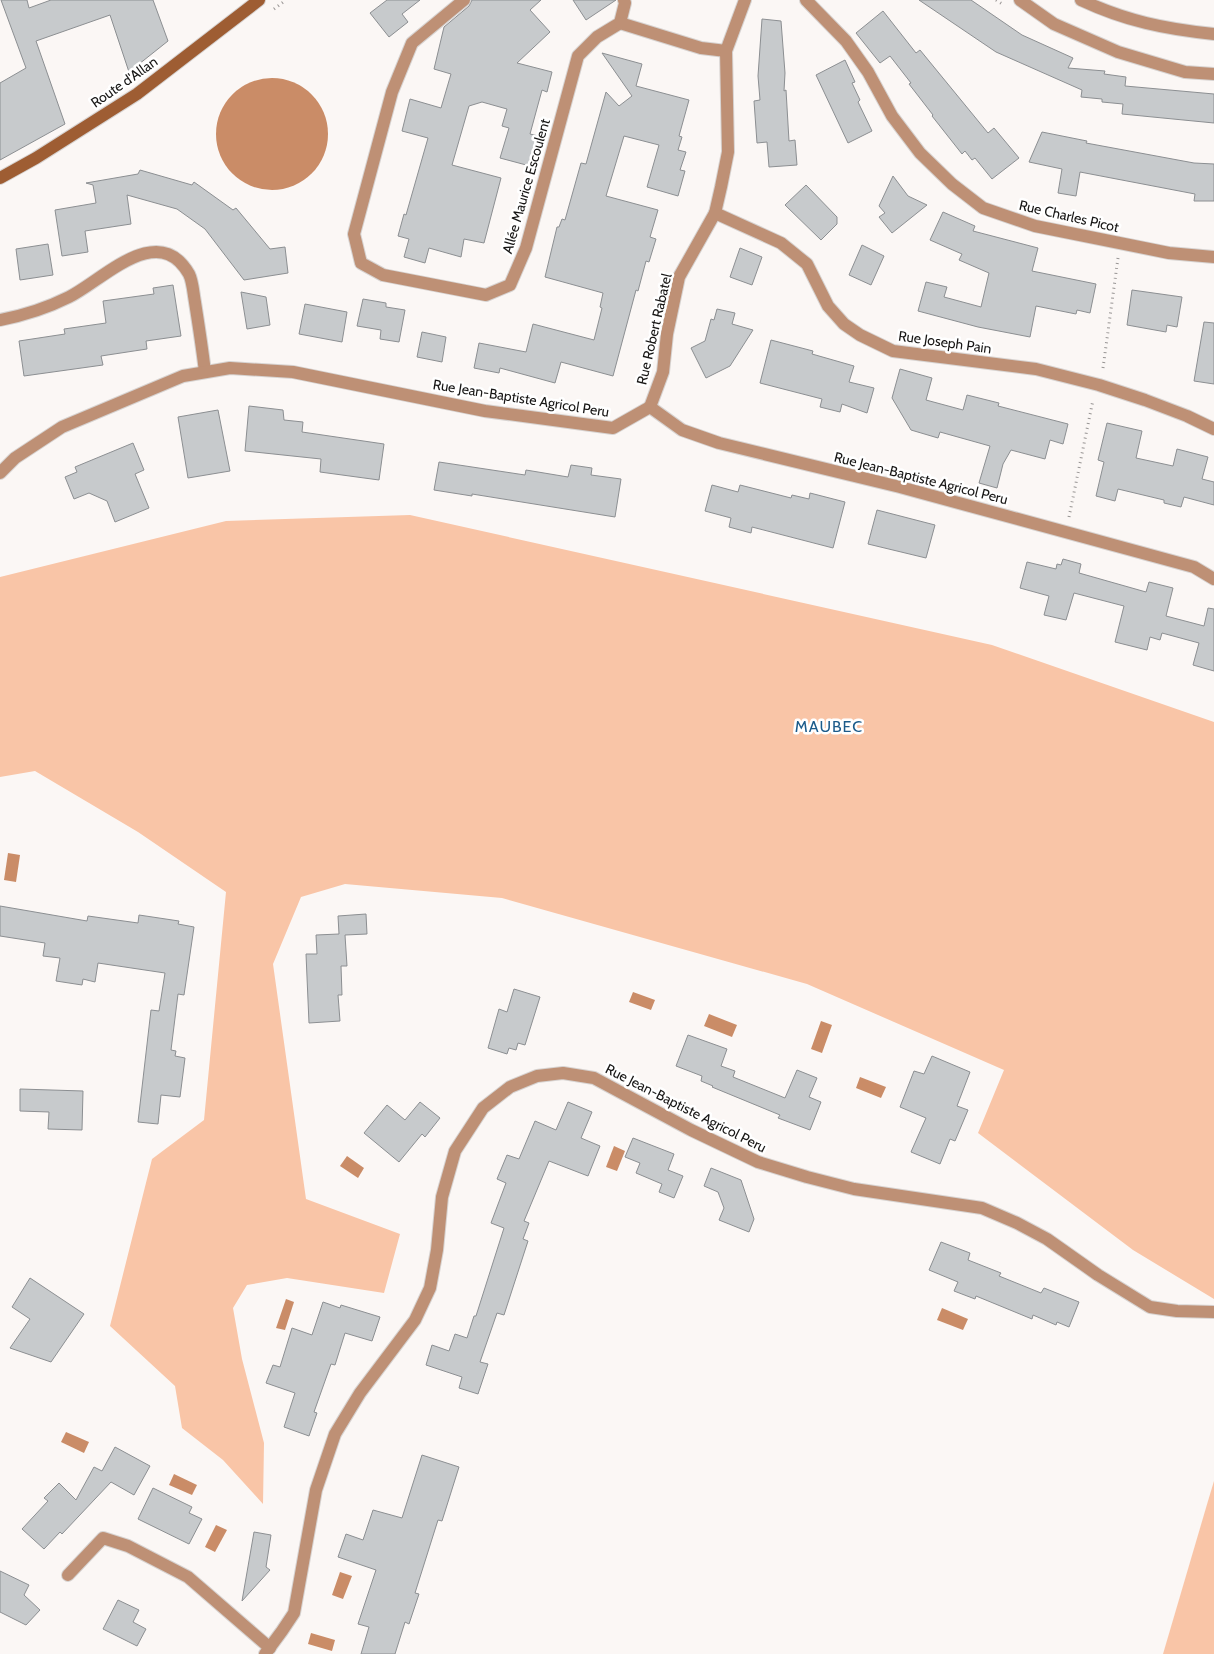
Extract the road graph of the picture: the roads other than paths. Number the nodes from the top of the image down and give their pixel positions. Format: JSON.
{"nodes":[{"id":1,"x":259,"y":0,"type":"edge"},
{"id":2,"x":464,"y":0,"type":"edge"},
{"id":3,"x":624,"y":0,"type":"edge"},
{"id":4,"x":745,"y":0,"type":"edge"},
{"id":5,"x":806,"y":0,"type":"edge"},
{"id":6,"x":1020,"y":0,"type":"edge"},
{"id":7,"x":1081,"y":0,"type":"edge"},
{"id":8,"x":620,"y":23,"type":"junction"},
{"id":9,"x":1214,"y":34,"type":"edge"},
{"id":10,"x":726,"y":51,"type":"junction"},
{"id":11,"x":1214,"y":74,"type":"edge"},
{"id":12,"x":0,"y":178,"type":"edge"},
{"id":13,"x":715,"y":213,"type":"junction"},
{"id":14,"x":1214,"y":257,"type":"edge"},
{"id":15,"x":0,"y":320,"type":"edge"},
{"id":16,"x":205,"y":372,"type":"junction"},
{"id":17,"x":650,"y":408,"type":"junction"},
{"id":18,"x":1214,"y":429,"type":"edge"},
{"id":19,"x":0,"y":473,"type":"edge"},
{"id":20,"x":1214,"y":579,"type":"edge"},
{"id":21,"x":1214,"y":1312,"type":"edge"},
{"id":22,"x":68,"y":1575,"type":"dead end"},
{"id":23,"x":267,"y":1651,"type":"edge"}],
"edges":[{"from":1,"to":12,"type":"street","name":"Route d'Allan"},
{"from":2,"to":8,"type":"street","name":"Allée Maurice Escoulent"},
{"from":3,"to":8,"type":"street"},
{"from":4,"to":10,"type":"street","name":"Rue Robert Rabatel"},
{"from":5,"to":14,"type":"street","name":"Rue Charles Picot"},
{"from":6,"to":11,"type":"street"},
{"from":7,"to":9,"type":"street"},
{"from":8,"to":10,"type":"street"},
{"from":10,"to":13,"type":"street","name":"Rue Robert Rabatel"},
{"from":13,"to":17,"type":"street","name":"Rue Robert Rabatel"},
{"from":13,"to":18,"type":"street","name":"Rue Joseph Pain"},
{"from":15,"to":16,"type":"street"},
{"from":16,"to":17,"type":"street","name":"Rue Jean-Baptiste Agricol Peru"},
{"from":16,"to":19,"type":"street","name":"Rue Jean-Baptiste Agricol Peru"},
{"from":17,"to":20,"type":"street","name":"Rue Jean-Baptiste Agricol Peru"},
{"from":21,"to":23,"type":"street","name":"Rue Jean-Baptiste Agricol Peru"},
{"from":22,"to":23,"type":"street"}]}
